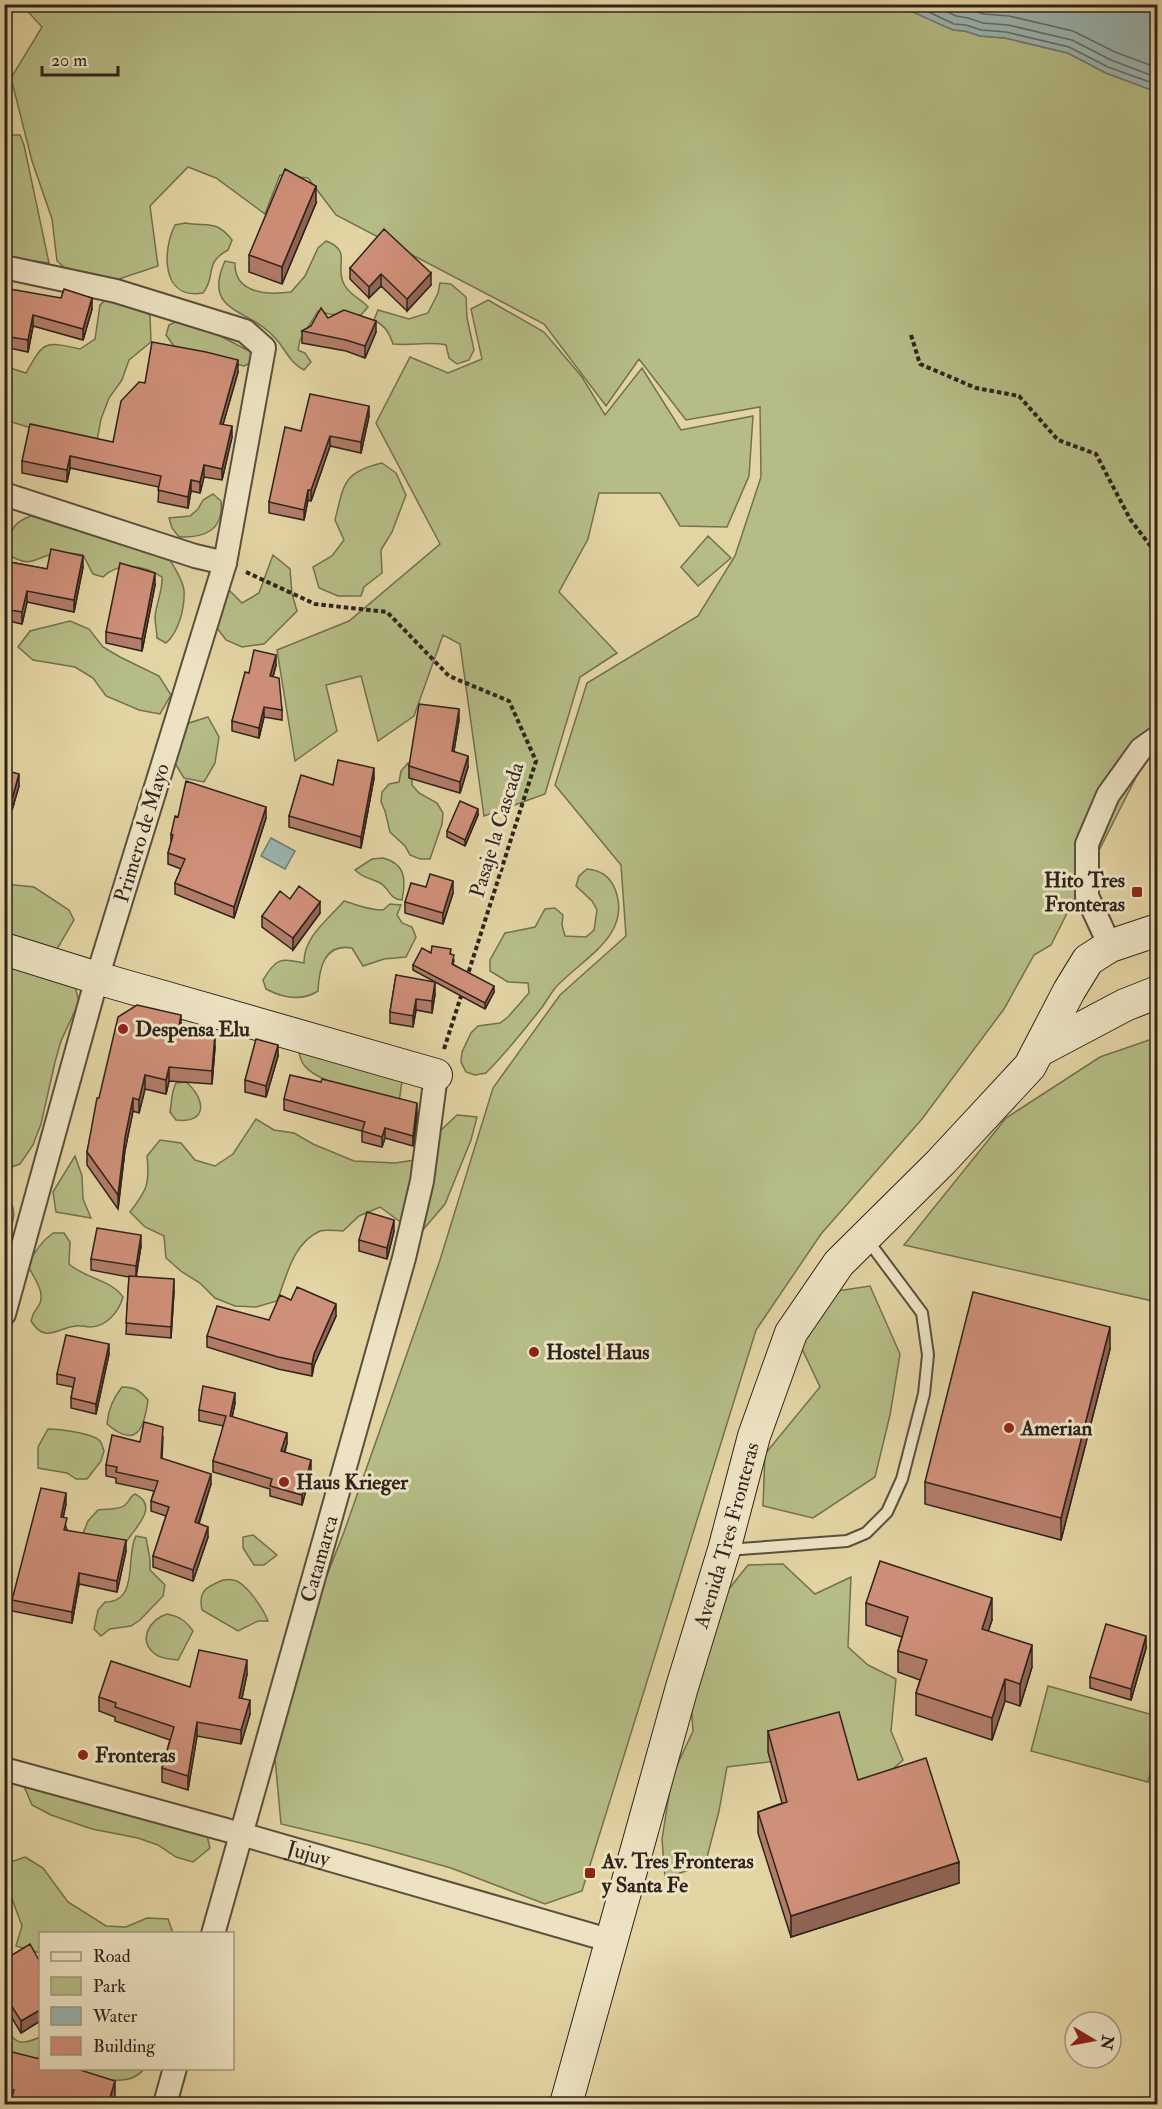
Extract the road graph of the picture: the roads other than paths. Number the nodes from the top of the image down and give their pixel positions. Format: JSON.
{"nodes":[{"id":1,"x":4,"y":267,"type":"edge"},
{"id":2,"x":4,"y":494,"type":"edge"},
{"id":3,"x":225,"y":563,"type":"junction"},
{"id":4,"x":1158,"y":737,"type":"edge"},
{"id":5,"x":1158,"y":930,"type":"edge"},
{"id":6,"x":1110,"y":946,"type":"junction"},
{"id":7,"x":4,"y":949,"type":"edge"},
{"id":8,"x":98,"y":978,"type":"junction"},
{"id":9,"x":1158,"y":992,"type":"edge"},
{"id":10,"x":1040,"y":1050,"type":"junction"},
{"id":11,"x":436,"y":1075,"type":"joint"},
{"id":12,"x":866,"y":1237,"type":"junction"},
{"id":13,"x":4,"y":1314,"type":"edge"},
{"id":14,"x":724,"y":1551,"type":"junction"},
{"id":15,"x":4,"y":1769,"type":"edge"},
{"id":16,"x":242,"y":1834,"type":"junction"},
{"id":17,"x":214,"y":1932,"type":"edge"},
{"id":18,"x":612,"y":1941,"type":"junction"},
{"id":19,"x":174,"y":2070,"type":"edge"},
{"id":20,"x":165,"y":2104,"type":"edge"},
{"id":21,"x":566,"y":2104,"type":"edge"}],
"edges":[{"from":1,"to":3,"type":"street","name":"Primero de Mayo"},
{"from":2,"to":3,"type":"street"},
{"from":3,"to":8,"type":"street","name":"Primero de Mayo"},
{"from":4,"to":6,"type":"street"},
{"from":5,"to":6,"type":"main road","name":"Avenida Tres Fronteras"},
{"from":6,"to":10,"type":"main road","name":"Avenida Tres Fronteras"},
{"from":7,"to":8,"type":"main road"},
{"from":8,"to":11,"type":"main road"},
{"from":8,"to":13,"type":"street","name":"Primero de Mayo"},
{"from":9,"to":10,"type":"main road"},
{"from":10,"to":12,"type":"main road","name":"Avenida Tres Fronteras"},
{"from":11,"to":16,"type":"street","name":"Catamarca"},
{"from":12,"to":14,"type":"main road","name":"Avenida Tres Fronteras"},
{"from":12,"to":14,"type":"lane"},
{"from":14,"to":18,"type":"main road","name":"Avenida Tres Fronteras"},
{"from":15,"to":16,"type":"street","name":"Jujuy"},
{"from":16,"to":17,"type":"street","name":"Catamarca"},
{"from":16,"to":18,"type":"street","name":"Jujuy"},
{"from":18,"to":21,"type":"main road","name":"Avenida Tres Fronteras"},
{"from":19,"to":20,"type":"street"}]}
